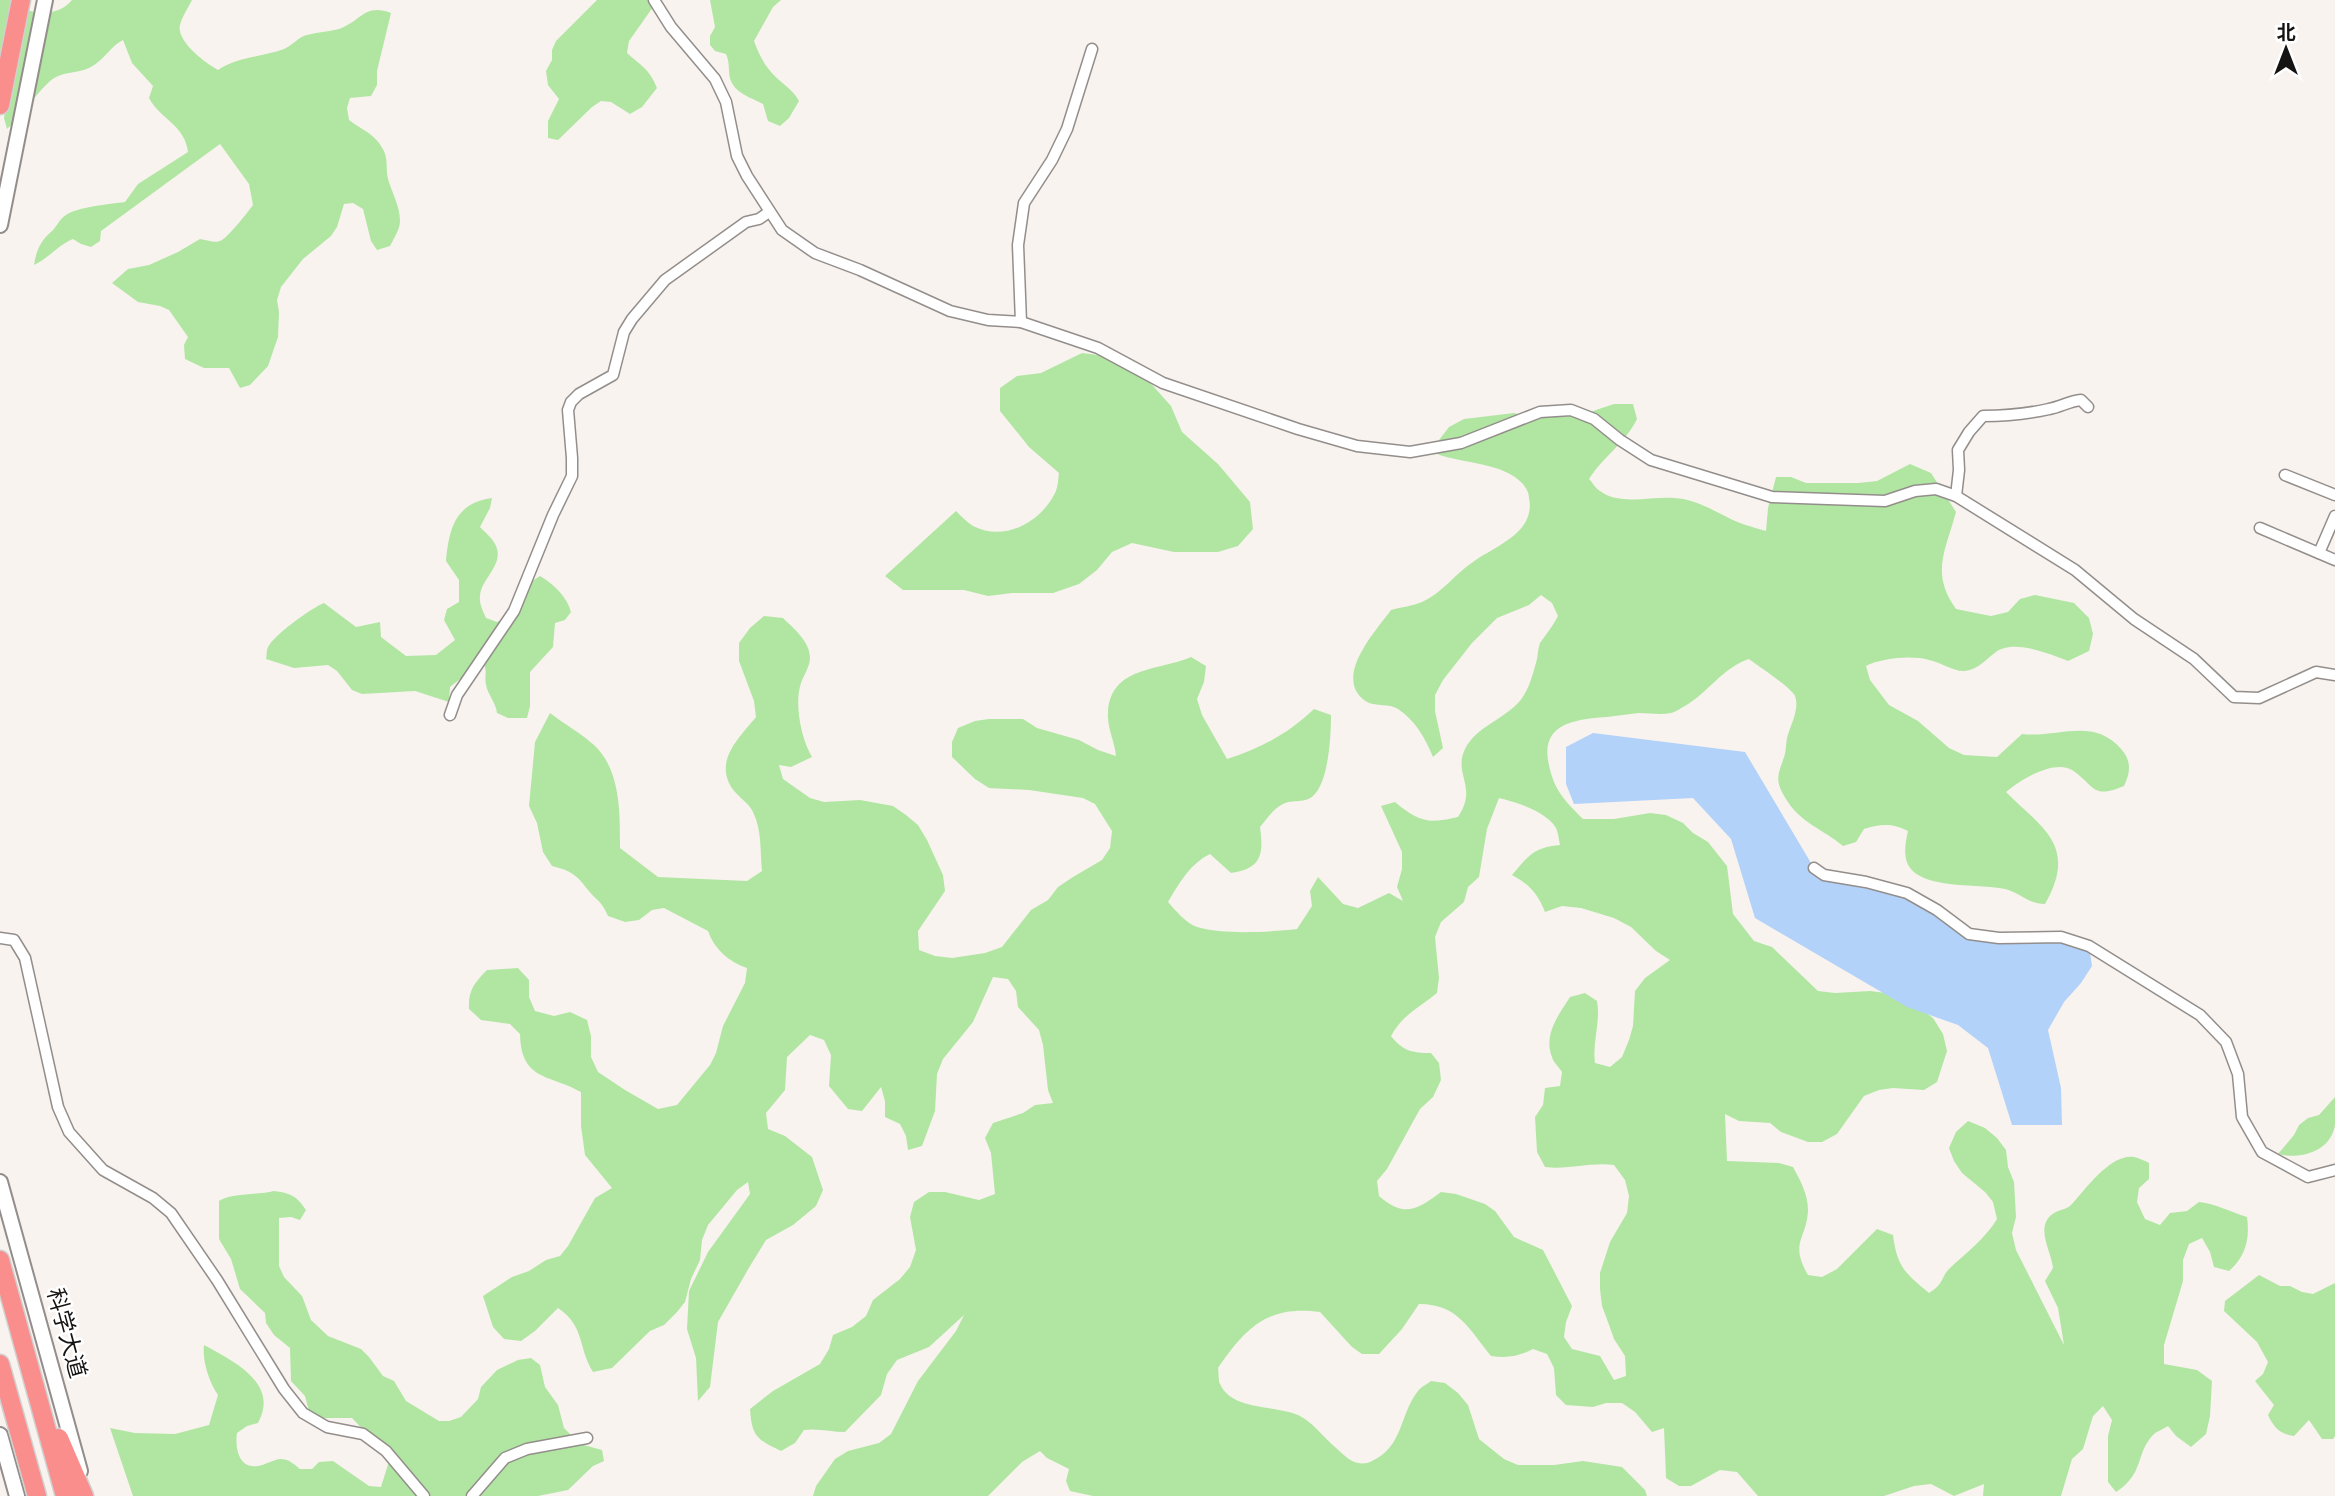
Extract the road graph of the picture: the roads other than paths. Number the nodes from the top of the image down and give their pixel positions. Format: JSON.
{"nodes":[{"id":1,"x":21,"y":0,"type":"edge"},
{"id":2,"x":45,"y":0,"type":"edge"},
{"id":3,"x":654,"y":0,"type":"edge"},
{"id":4,"x":1092,"y":49,"type":"dead end"},
{"id":5,"x":0,"y":105,"type":"edge"},
{"id":6,"x":769,"y":212,"type":"junction"},
{"id":7,"x":0,"y":225,"type":"edge"},
{"id":8,"x":1021,"y":322,"type":"junction"},
{"id":9,"x":2088,"y":407,"type":"dead end"},
{"id":10,"x":2285,"y":475,"type":"dead end"},
{"id":11,"x":2335,"y":495,"type":"edge"},
{"id":12,"x":1956,"y":496,"type":"junction"},
{"id":13,"x":2335,"y":516,"type":"edge"},
{"id":14,"x":2260,"y":528,"type":"dead end"},
{"id":15,"x":2319,"y":553,"type":"junction"},
{"id":16,"x":2335,"y":560,"type":"edge"},
{"id":17,"x":2335,"y":675,"type":"edge"},
{"id":18,"x":450,"y":715,"type":"dead end"},
{"id":19,"x":1814,"y":868,"type":"dead end"},
{"id":20,"x":0,"y":938,"type":"edge"},
{"id":21,"x":2335,"y":1170,"type":"edge"},
{"id":22,"x":0,"y":1182,"type":"edge"},
{"id":23,"x":0,"y":1260,"type":"edge"},
{"id":24,"x":0,"y":1364,"type":"edge"},
{"id":25,"x":35,"y":1385,"type":"junction"},
{"id":26,"x":0,"y":1435,"type":"edge"},
{"id":27,"x":587,"y":1438,"type":"dead end"},
{"id":28,"x":17,"y":1496,"type":"edge"},
{"id":29,"x":37,"y":1496,"type":"edge"},
{"id":30,"x":65,"y":1496,"type":"edge"},
{"id":31,"x":86,"y":1496,"type":"edge"},
{"id":32,"x":424,"y":1496,"type":"edge"},
{"id":33,"x":471,"y":1496,"type":"edge"}],
"edges":[{"from":1,"to":5,"type":"highway"},
{"from":2,"to":7,"type":"main road"},
{"from":3,"to":6,"type":"street"},
{"from":4,"to":8,"type":"street"},
{"from":6,"to":8,"type":"street"},
{"from":6,"to":18,"type":"street"},
{"from":8,"to":12,"type":"street"},
{"from":9,"to":12,"type":"street"},
{"from":10,"to":11,"type":"street"},
{"from":12,"to":17,"type":"street"},
{"from":13,"to":15,"type":"street"},
{"from":14,"to":15,"type":"street"},
{"from":15,"to":16,"type":"street"},
{"from":19,"to":21,"type":"street"},
{"from":20,"to":32,"type":"street"},
{"from":22,"to":31,"type":"main road","name":"科学大道"},
{"from":23,"to":25,"type":"highway","name":"科学大道"},
{"from":24,"to":29,"type":"highway"},
{"from":25,"to":30,"type":"highway","name":"科学大道"},
{"from":25,"to":31,"type":"highway"},
{"from":26,"to":28,"type":"main road"},
{"from":27,"to":33,"type":"street"}]}
